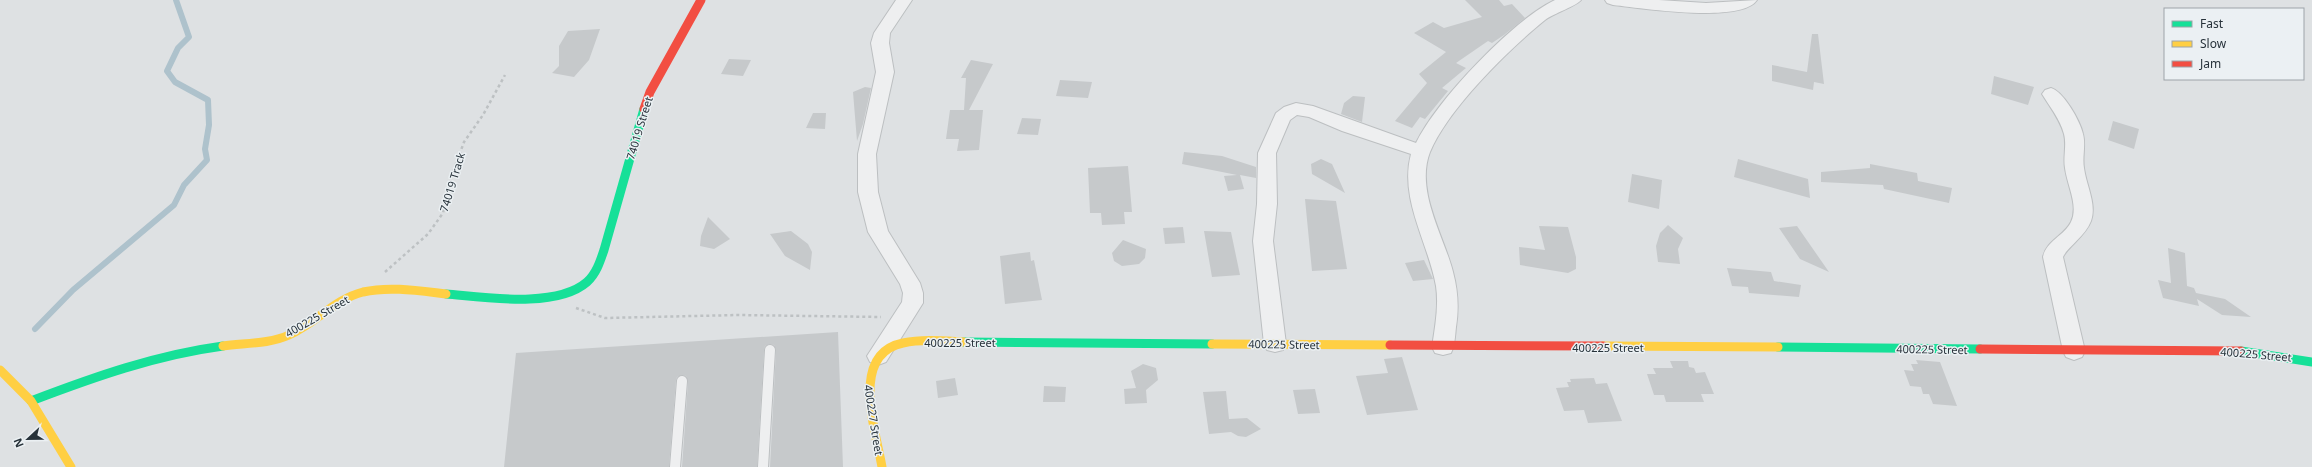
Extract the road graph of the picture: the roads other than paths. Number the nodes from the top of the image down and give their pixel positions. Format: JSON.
{"nodes":[{"id":1,"x":701,"y":0,"type":"edge"},
{"id":2,"x":904,"y":0,"type":"edge"},
{"id":3,"x":1573,"y":0,"type":"edge"},
{"id":4,"x":1613,"y":0,"type":"edge"},
{"id":5,"x":1749,"y":0,"type":"edge"},
{"id":6,"x":2051,"y":94,"type":"dead end"},
{"id":7,"x":1421,"y":151,"type":"junction"},
{"id":8,"x":599,"y":264,"type":"joint"},
{"id":9,"x":1275,"y":344,"type":"junction"},
{"id":10,"x":1443,"y":347,"type":"junction"},
{"id":11,"x":770,"y":350,"type":"dead end"},
{"id":12,"x":2074,"y":351,"type":"junction"},
{"id":13,"x":878,"y":356,"type":"junction"},
{"id":14,"x":2312,"y":362,"type":"edge"},
{"id":15,"x":0,"y":370,"type":"edge"},
{"id":16,"x":682,"y":381,"type":"dead end"},
{"id":17,"x":31,"y":401,"type":"junction"},
{"id":18,"x":72,"y":467,"type":"edge"},
{"id":19,"x":675,"y":467,"type":"edge"},
{"id":20,"x":762,"y":467,"type":"edge"},
{"id":21,"x":882,"y":467,"type":"edge"}],
"edges":[{"from":1,"to":8,"type":"street","name":"74019 Street"},
{"from":2,"to":13,"type":"street"},
{"from":3,"to":7,"type":"street"},
{"from":4,"to":5,"type":"street"},
{"from":6,"to":12,"type":"street"},
{"from":7,"to":9,"type":"street"},
{"from":7,"to":10,"type":"street"},
{"from":8,"to":17,"type":"street","name":"400225 Street"},
{"from":9,"to":10,"type":"street","name":"400225 Street"},
{"from":9,"to":13,"type":"street","name":"400225 Street"},
{"from":10,"to":12,"type":"street","name":"400225 Street"},
{"from":11,"to":20,"type":"lane"},
{"from":12,"to":14,"type":"street","name":"400225 Street"},
{"from":13,"to":21,"type":"street","name":"400227 Street"},
{"from":15,"to":17,"type":"street"},
{"from":16,"to":19,"type":"lane"},
{"from":17,"to":18,"type":"street"}]}
